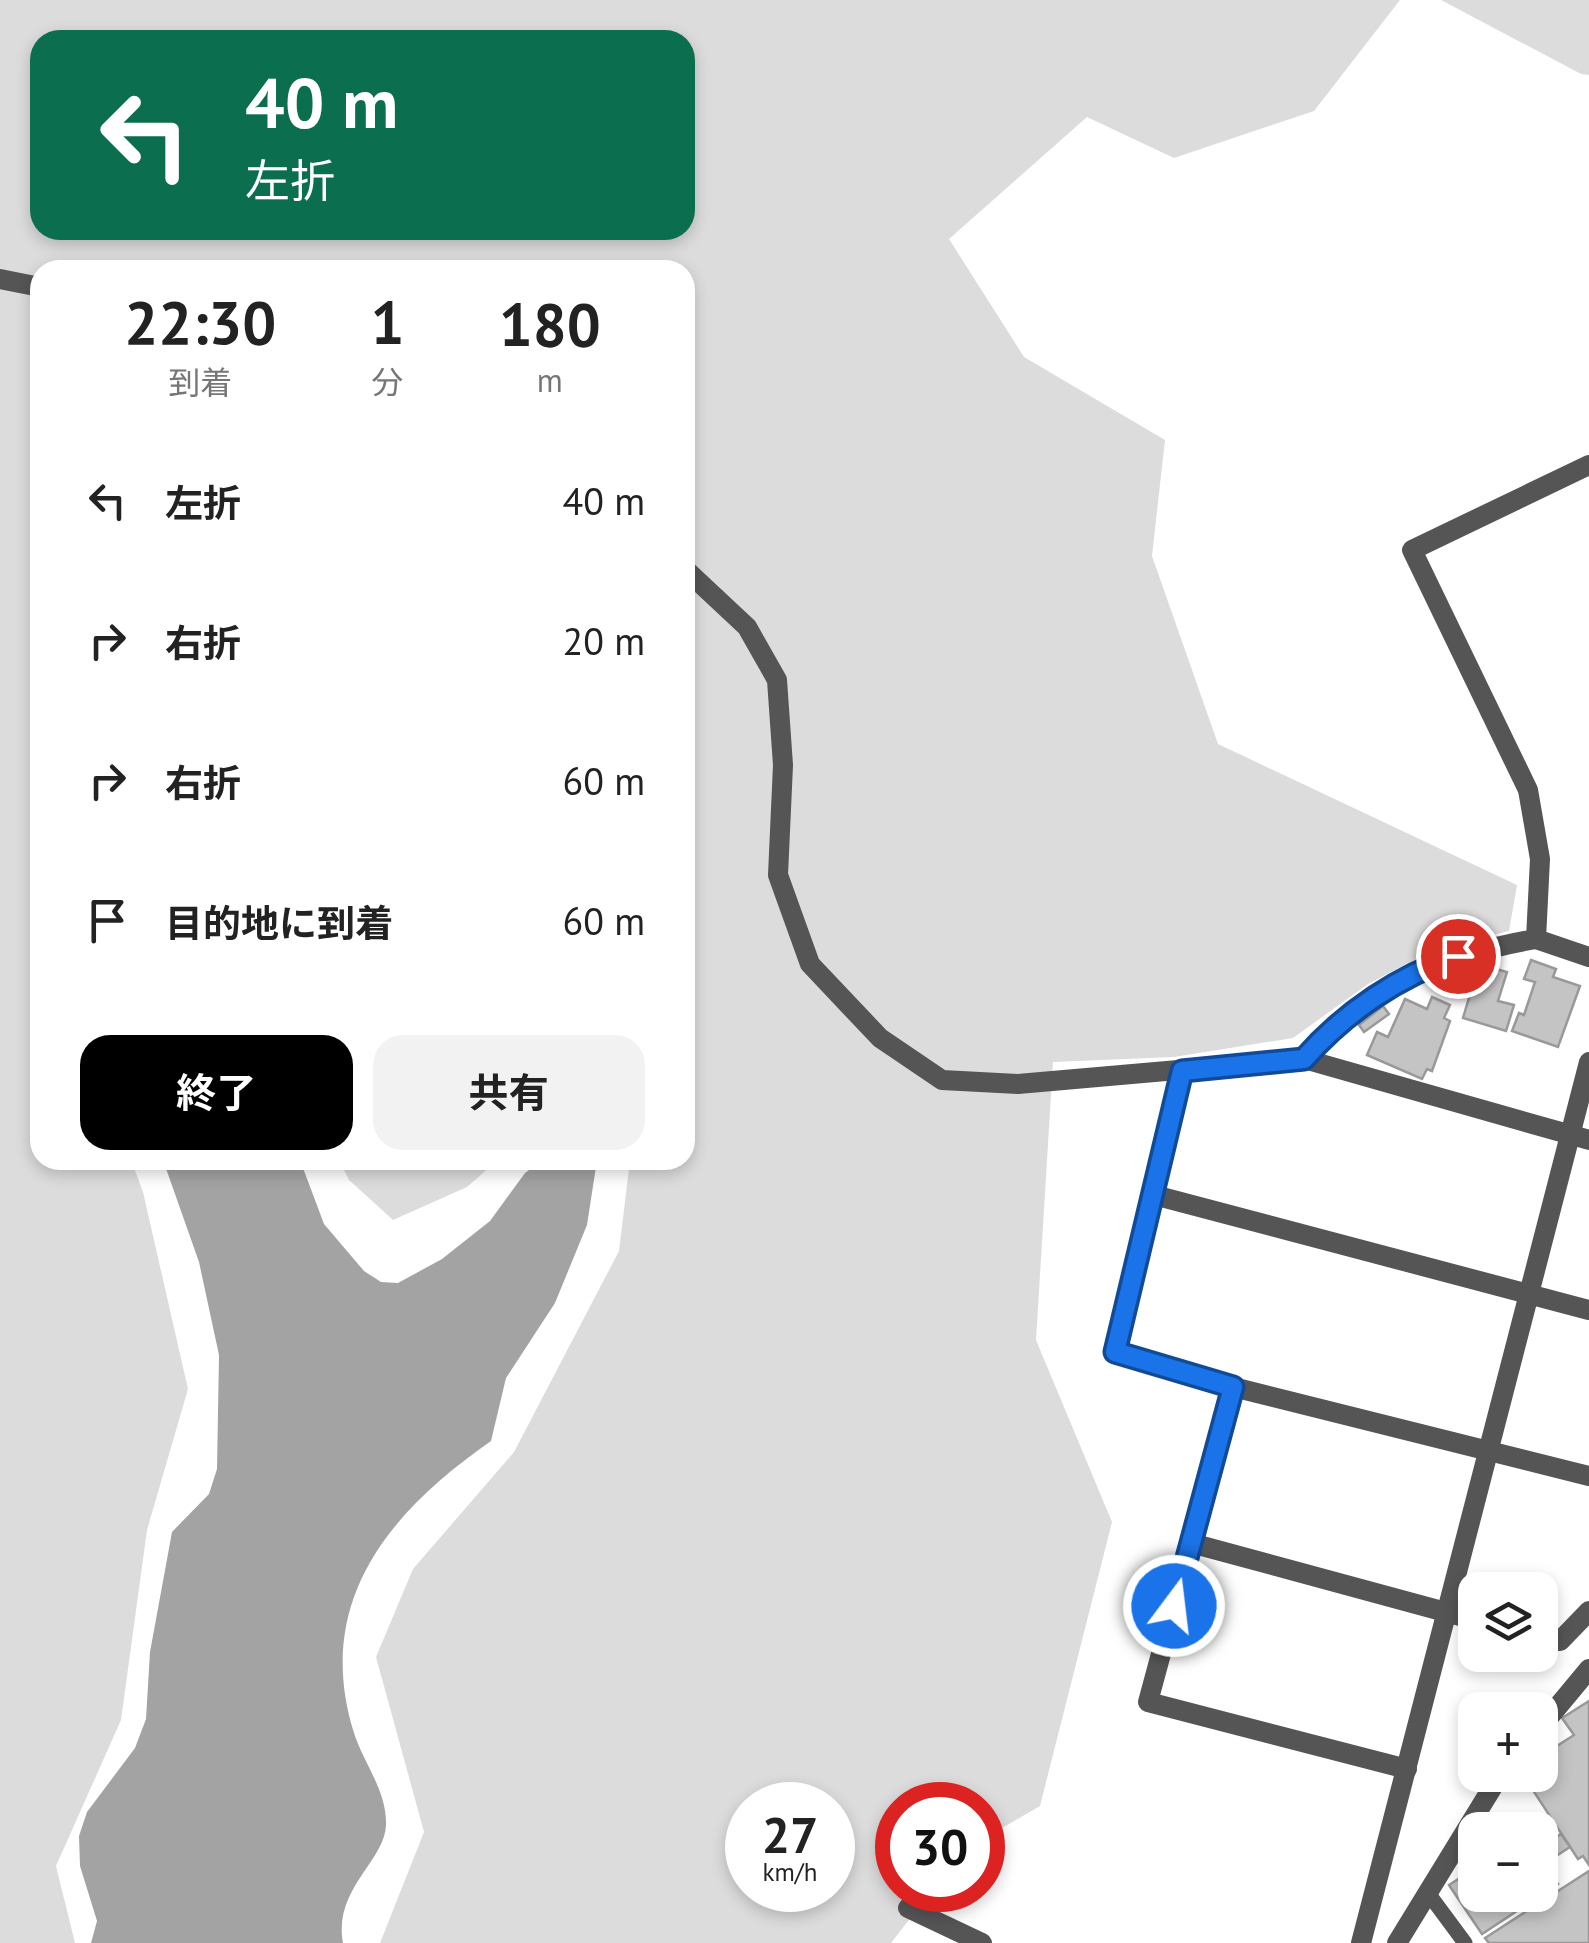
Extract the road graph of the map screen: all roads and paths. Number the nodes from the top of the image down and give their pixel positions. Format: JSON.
{"nodes":[{"id":1,"x":0,"y":279,"type":"edge"},
{"id":2,"x":30,"y":285,"type":"edge"},
{"id":3,"x":1589,"y":465,"type":"edge"},
{"id":4,"x":695,"y":579,"type":"edge"},
{"id":5,"x":1536,"y":939,"type":"junction"},
{"id":6,"x":1589,"y":957,"type":"edge"},
{"id":7,"x":1304,"y":1059,"type":"junction"},
{"id":8,"x":1589,"y":1062,"type":"edge"},
{"id":9,"x":1182,"y":1071,"type":"junction"},
{"id":10,"x":1579,"y":1137,"type":"edge"},
{"id":11,"x":1154,"y":1195,"type":"junction"},
{"id":12,"x":1528,"y":1292,"type":"junction"},
{"id":13,"x":1589,"y":1310,"type":"edge"},
{"id":14,"x":1233,"y":1387,"type":"junction"},
{"id":15,"x":1488,"y":1450,"type":"junction"},
{"id":16,"x":1589,"y":1476,"type":"edge"},
{"id":17,"x":1192,"y":1543,"type":"junction"},
{"id":18,"x":1589,"y":1611,"type":"edge"},
{"id":19,"x":1446,"y":1613,"type":"junction"},
{"id":20,"x":1458,"y":1616,"type":"edge"},
{"id":21,"x":1558,"y":1640,"type":"edge"},
{"id":22,"x":1589,"y":1669,"type":"edge"},
{"id":23,"x":1558,"y":1706,"type":"edge"},
{"id":24,"x":1407,"y":1769,"type":"junction"},
{"id":25,"x":1490,"y":1792,"type":"edge"},
{"id":26,"x":1428,"y":1894,"type":"junction"},
{"id":27,"x":916,"y":1912,"type":"edge"},
{"id":28,"x":982,"y":1943,"type":"edge"},
{"id":29,"x":1361,"y":1943,"type":"edge"},
{"id":30,"x":1397,"y":1943,"type":"edge"},
{"id":31,"x":1466,"y":1943,"type":"edge"}],
"edges":[{"from":1,"to":2,"type":"street"},
{"from":3,"to":5,"type":"street"},
{"from":4,"to":9,"type":"street"},
{"from":5,"to":6,"type":"street"},
{"from":5,"to":7,"type":"street"},
{"from":7,"to":9,"type":"street"},
{"from":7,"to":10,"type":"street"},
{"from":8,"to":10,"type":"street"},
{"from":9,"to":11,"type":"street"},
{"from":10,"to":12,"type":"street"},
{"from":11,"to":12,"type":"street"},
{"from":11,"to":14,"type":"street"},
{"from":12,"to":13,"type":"street"},
{"from":12,"to":15,"type":"street"},
{"from":14,"to":15,"type":"street"},
{"from":14,"to":17,"type":"street"},
{"from":15,"to":16,"type":"street"},
{"from":15,"to":19,"type":"street"},
{"from":17,"to":19,"type":"street"},
{"from":17,"to":24,"type":"street"},
{"from":18,"to":21,"type":"street"},
{"from":19,"to":20,"type":"street"},
{"from":19,"to":24,"type":"street"},
{"from":22,"to":23,"type":"street"},
{"from":24,"to":29,"type":"street"},
{"from":25,"to":26,"type":"street"},
{"from":26,"to":30,"type":"street"},
{"from":26,"to":31,"type":"lane"},
{"from":27,"to":28,"type":"street"}]}
